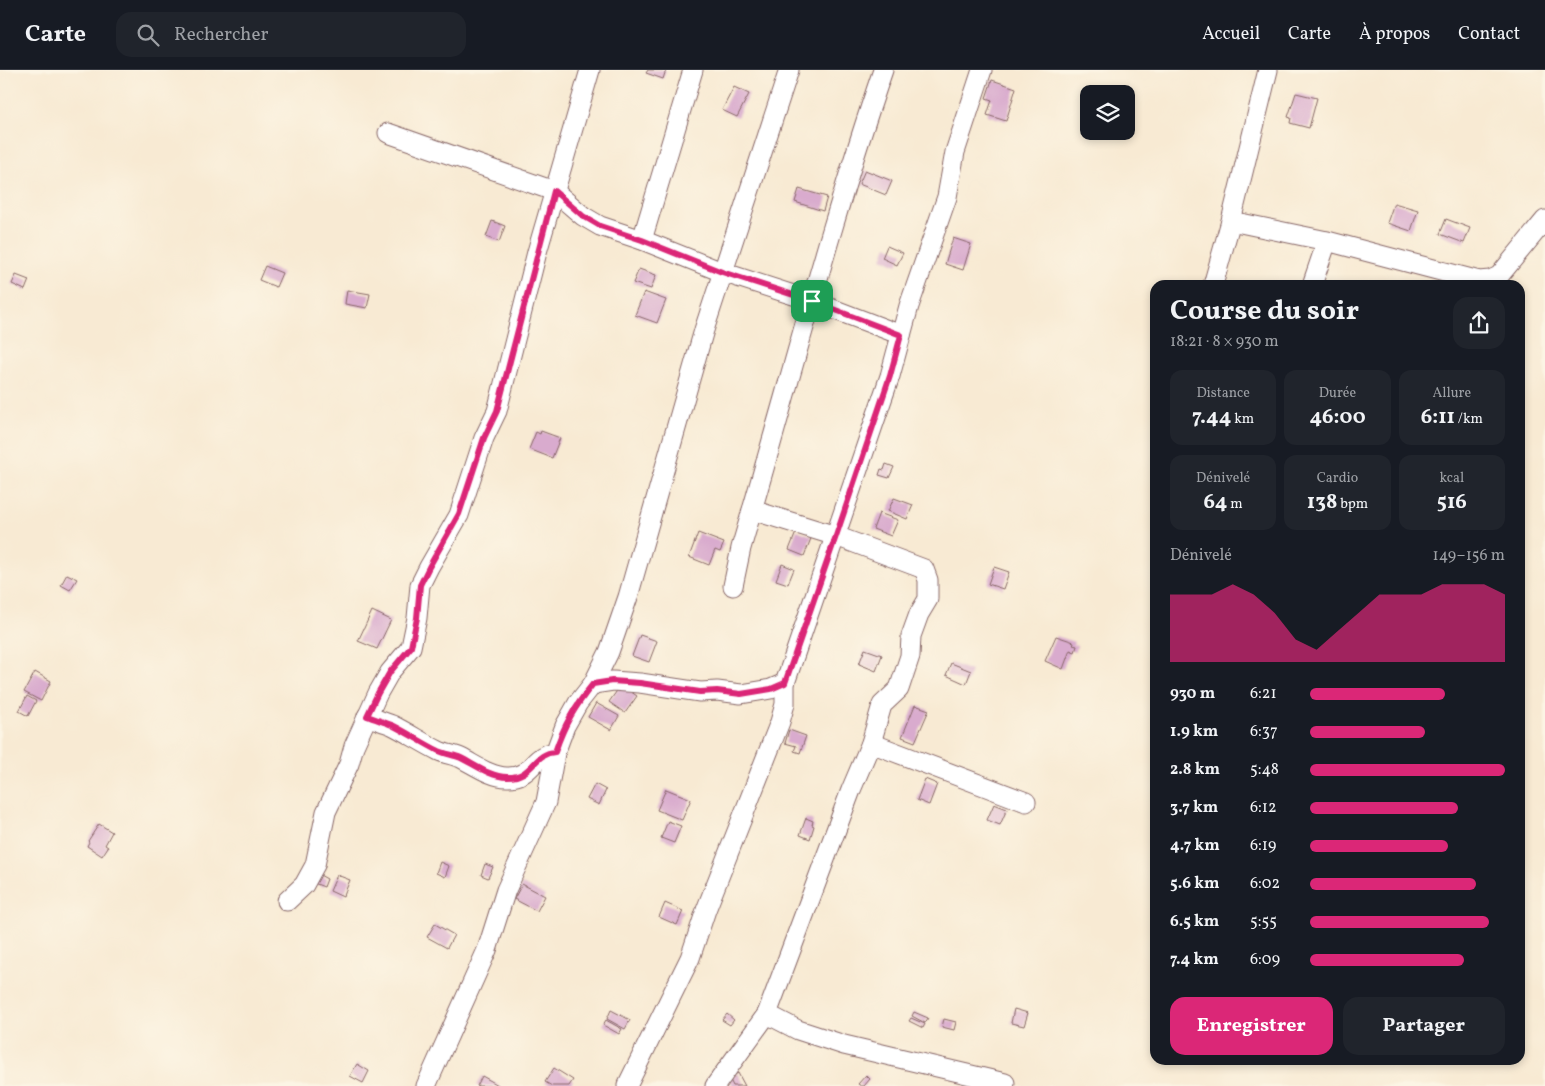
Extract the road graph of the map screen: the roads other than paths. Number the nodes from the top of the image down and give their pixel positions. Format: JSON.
{"nodes":[{"id":1,"x":590,"y":70,"type":"edge"},
{"id":2,"x":693,"y":70,"type":"edge"},
{"id":3,"x":789,"y":70,"type":"edge"},
{"id":4,"x":883,"y":70,"type":"edge"},
{"id":5,"x":982,"y":70,"type":"edge"},
{"id":6,"x":1268,"y":70,"type":"edge"},
{"id":7,"x":388,"y":133,"type":"dead end"},
{"id":8,"x":554,"y":191,"type":"junction"},
{"id":9,"x":1545,"y":220,"type":"edge"},
{"id":10,"x":1231,"y":221,"type":"junction"},
{"id":11,"x":642,"y":240,"type":"junction"},
{"id":12,"x":1327,"y":241,"type":"junction"},
{"id":13,"x":722,"y":272,"type":"junction"},
{"id":14,"x":1213,"y":280,"type":"edge"},
{"id":15,"x":1314,"y":280,"type":"edge"},
{"id":16,"x":1475,"y":280,"type":"edge"},
{"id":17,"x":1490,"y":280,"type":"edge"},
{"id":18,"x":812,"y":301,"type":"junction"},
{"id":19,"x":901,"y":335,"type":"junction"},
{"id":20,"x":752,"y":510,"type":"junction"},
{"id":21,"x":836,"y":536,"type":"junction"},
{"id":22,"x":733,"y":586,"type":"dead end"},
{"id":23,"x":785,"y":683,"type":"junction"},
{"id":24,"x":593,"y":684,"type":"junction"},
{"id":25,"x":367,"y":716,"type":"junction"},
{"id":26,"x":871,"y":743,"type":"junction"},
{"id":27,"x":555,"y":752,"type":"junction"},
{"id":28,"x":1026,"y":802,"type":"dead end"},
{"id":29,"x":287,"y":901,"type":"dead end"},
{"id":30,"x":767,"y":1014,"type":"junction"},
{"id":31,"x":1005,"y":1082,"type":"dead end"},
{"id":32,"x":426,"y":1086,"type":"edge"},
{"id":33,"x":628,"y":1086,"type":"edge"},
{"id":34,"x":715,"y":1086,"type":"edge"}],
"edges":[{"from":1,"to":8,"type":"street"},
{"from":2,"to":11,"type":"street"},
{"from":3,"to":13,"type":"street"},
{"from":4,"to":18,"type":"street"},
{"from":5,"to":19,"type":"street"},
{"from":6,"to":10,"type":"street"},
{"from":7,"to":8,"type":"street"},
{"from":8,"to":11,"type":"street"},
{"from":8,"to":25,"type":"street"},
{"from":9,"to":17,"type":"street"},
{"from":10,"to":12,"type":"street"},
{"from":10,"to":14,"type":"street"},
{"from":11,"to":13,"type":"street"},
{"from":12,"to":15,"type":"street"},
{"from":12,"to":16,"type":"street"},
{"from":13,"to":18,"type":"street"},
{"from":13,"to":24,"type":"street"},
{"from":18,"to":19,"type":"street"},
{"from":18,"to":20,"type":"street"},
{"from":19,"to":21,"type":"street"},
{"from":20,"to":21,"type":"street"},
{"from":20,"to":22,"type":"street"},
{"from":21,"to":23,"type":"street"},
{"from":21,"to":26,"type":"street"},
{"from":23,"to":24,"type":"street"},
{"from":23,"to":33,"type":"street"},
{"from":24,"to":27,"type":"street"},
{"from":25,"to":27,"type":"street"},
{"from":25,"to":29,"type":"street"},
{"from":26,"to":28,"type":"street"},
{"from":26,"to":30,"type":"street"},
{"from":27,"to":32,"type":"street"},
{"from":30,"to":31,"type":"street"},
{"from":30,"to":34,"type":"street"}]}
